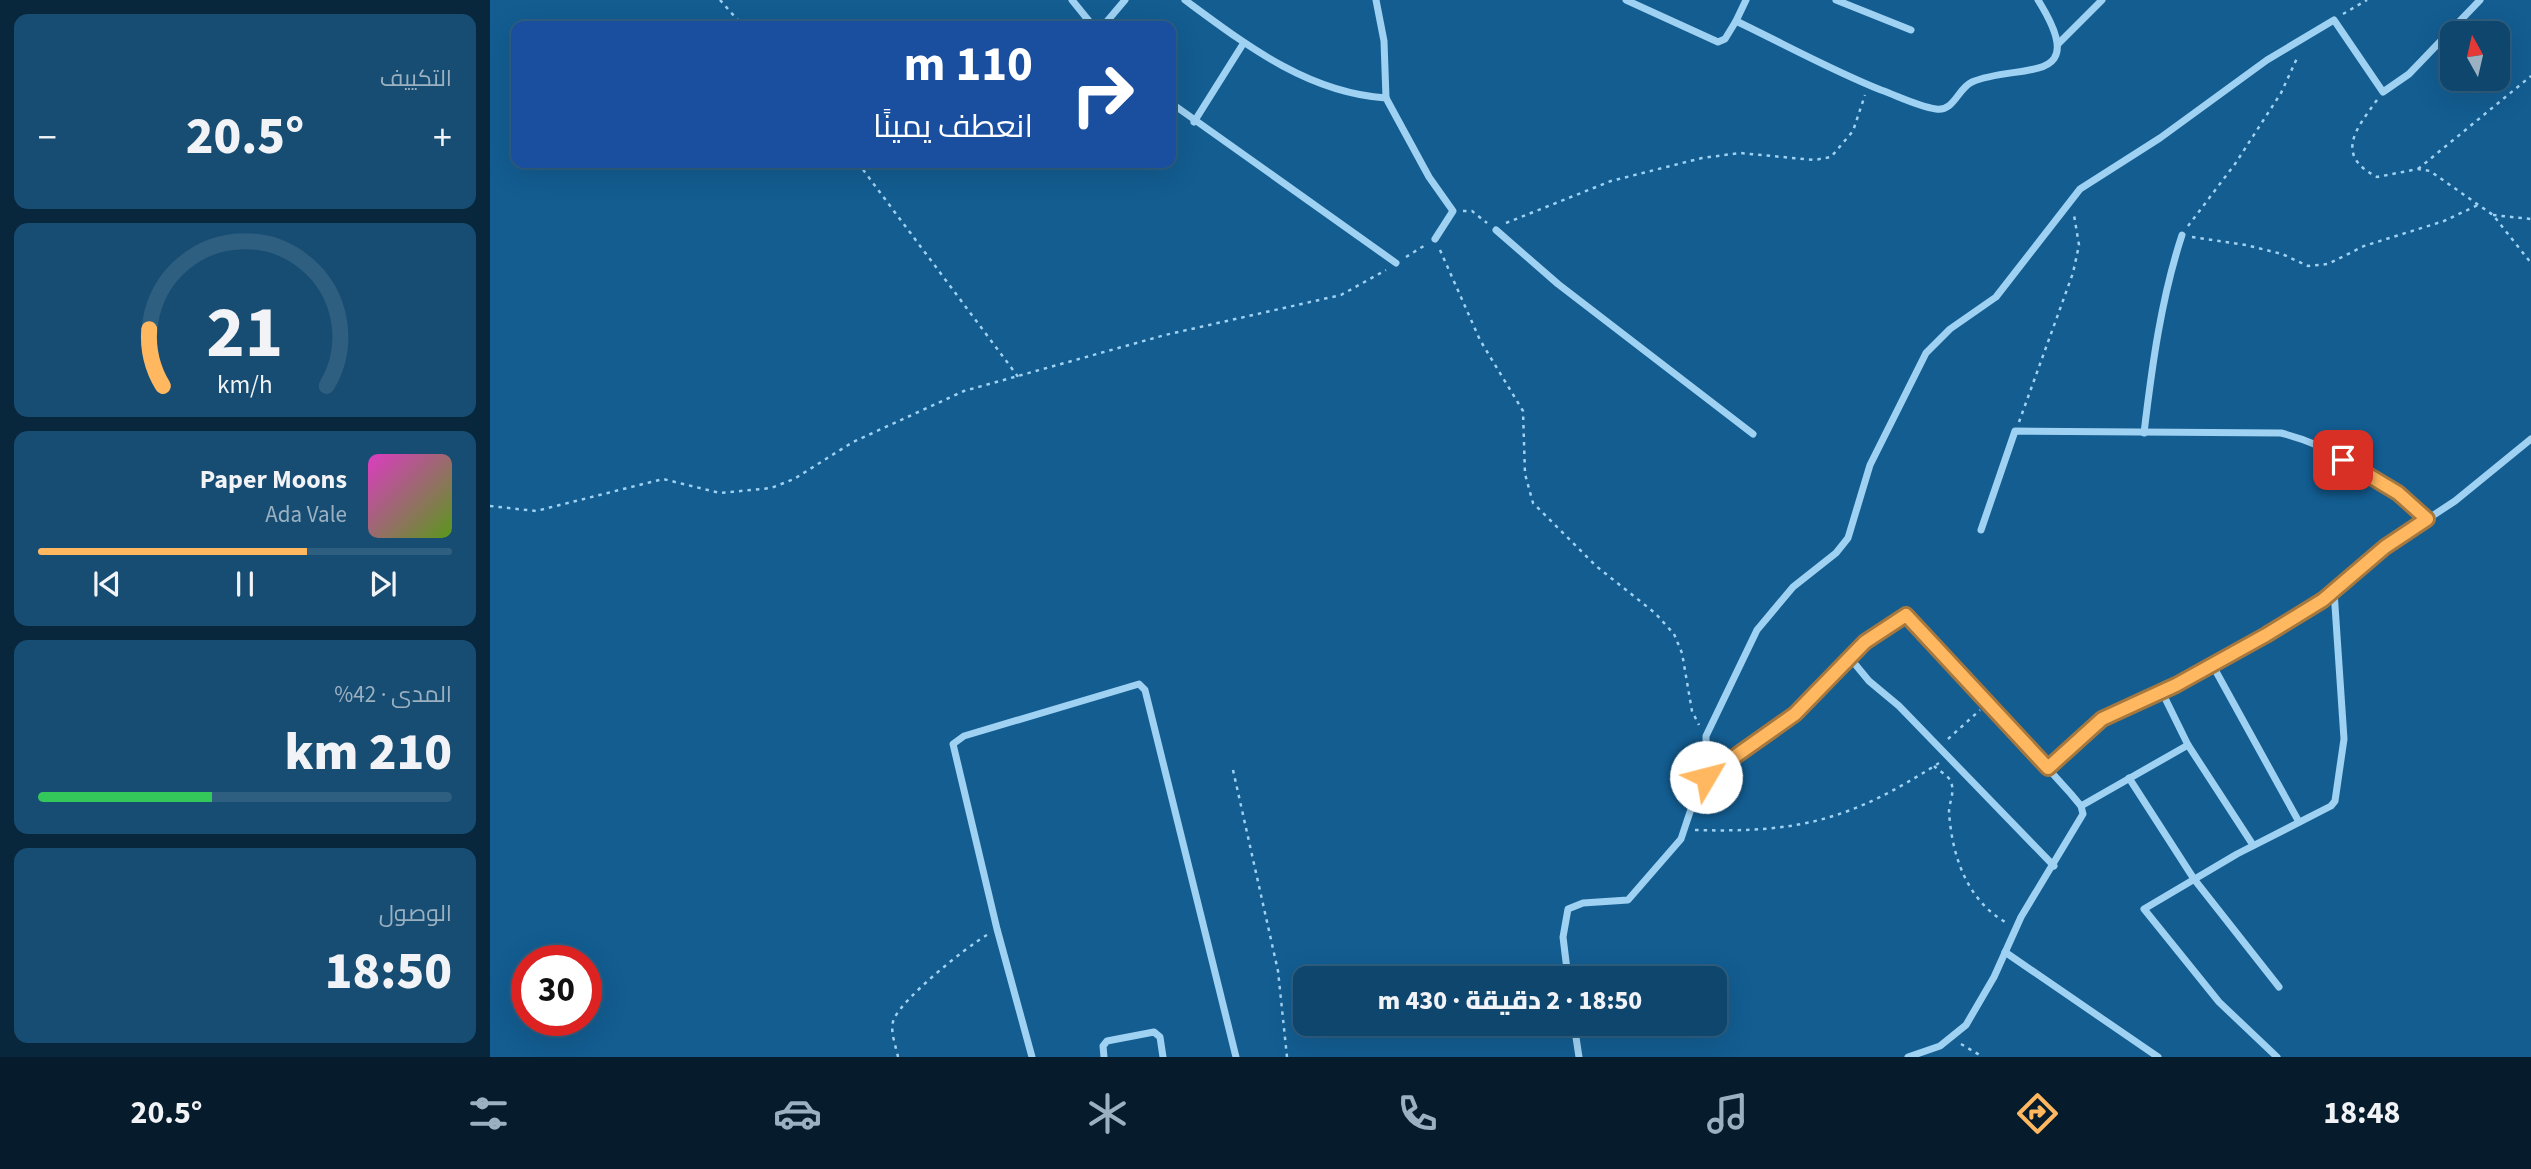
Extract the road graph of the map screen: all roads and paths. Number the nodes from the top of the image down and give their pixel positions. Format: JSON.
{"nodes":[{"id":1,"x":720,"y":0,"type":"edge"},
{"id":2,"x":1072,"y":0,"type":"edge"},
{"id":3,"x":1125,"y":0,"type":"edge"},
{"id":4,"x":1185,"y":0,"type":"edge"},
{"id":5,"x":1376,"y":0,"type":"edge"},
{"id":6,"x":1626,"y":0,"type":"edge"},
{"id":7,"x":1745,"y":0,"type":"edge"},
{"id":8,"x":1836,"y":0,"type":"edge"},
{"id":9,"x":2038,"y":0,"type":"edge"},
{"id":10,"x":2102,"y":0,"type":"edge"},
{"id":11,"x":2367,"y":0,"type":"edge"},
{"id":12,"x":2480,"y":0,"type":"edge"},
{"id":13,"x":2334,"y":20,"type":"junction"},
{"id":14,"x":739,"y":21,"type":"edge"},
{"id":15,"x":1089,"y":21,"type":"edge"},
{"id":16,"x":1107,"y":21,"type":"edge"},
{"id":17,"x":1736,"y":21,"type":"junction"},
{"id":18,"x":1911,"y":30,"type":"dead end"},
{"id":19,"x":2309,"y":34,"type":"junction"},
{"id":20,"x":1243,"y":44,"type":"junction"},
{"id":21,"x":2058,"y":44,"type":"junction"},
{"id":22,"x":2531,"y":76,"type":"edge"},
{"id":23,"x":1869,"y":86,"type":"junction"},
{"id":24,"x":2383,"y":92,"type":"junction"},
{"id":25,"x":1386,"y":98,"type":"junction"},
{"id":26,"x":1176,"y":107,"type":"edge"},
{"id":27,"x":1194,"y":122,"type":"junction"},
{"id":28,"x":862,"y":168,"type":"edge"},
{"id":29,"x":2417,"y":169,"type":"junction"},
{"id":30,"x":2072,"y":200,"type":"junction"},
{"id":31,"x":2478,"y":205,"type":"junction"},
{"id":32,"x":1453,"y":211,"type":"junction"},
{"id":33,"x":2493,"y":215,"type":"junction"},
{"id":34,"x":2531,"y":219,"type":"edge"},
{"id":35,"x":1496,"y":230,"type":"junction"},
{"id":36,"x":2182,"y":235,"type":"junction"},
{"id":37,"x":1435,"y":239,"type":"junction"},
{"id":38,"x":1396,"y":263,"type":"junction"},
{"id":39,"x":2531,"y":263,"type":"edge"},
{"id":40,"x":1020,"y":378,"type":"junction"},
{"id":41,"x":2015,"y":431,"type":"junction"},
{"id":42,"x":2144,"y":433,"type":"junction"},
{"id":43,"x":1753,"y":434,"type":"dead end"},
{"id":44,"x":2531,"y":439,"type":"edge"},
{"id":45,"x":490,"y":506,"type":"edge"},
{"id":46,"x":2427,"y":519,"type":"junction"},
{"id":47,"x":1981,"y":530,"type":"dead end"},
{"id":48,"x":2334,"y":592,"type":"junction"},
{"id":49,"x":1850,"y":658,"type":"junction"},
{"id":50,"x":2213,"y":666,"type":"junction"},
{"id":51,"x":2162,"y":692,"type":"junction"},
{"id":52,"x":1989,"y":701,"type":"junction"},
{"id":53,"x":1706,"y":736,"type":"junction"},
{"id":54,"x":2188,"y":745,"type":"junction"},
{"id":55,"x":1938,"y":748,"type":"junction"},
{"id":56,"x":1947,"y":757,"type":"junction"},
{"id":57,"x":1934,"y":766,"type":"junction"},
{"id":58,"x":2048,"y":768,"type":"junction"},
{"id":59,"x":1233,"y":770,"type":"dead end"},
{"id":60,"x":1706,"y":777,"type":"junction"},
{"id":61,"x":2129,"y":778,"type":"junction"},
{"id":62,"x":2081,"y":806,"type":"junction"},
{"id":63,"x":2299,"y":822,"type":"junction"},
{"id":64,"x":1684,"y":829,"type":"junction"},
{"id":65,"x":2253,"y":845,"type":"junction"},
{"id":66,"x":2054,"y":866,"type":"junction"},
{"id":67,"x":2194,"y":879,"type":"junction"},
{"id":68,"x":2016,"y":928,"type":"junction"},
{"id":69,"x":997,"y":929,"type":"junction"},
{"id":70,"x":2005,"y":952,"type":"junction"},
{"id":71,"x":1567,"y":966,"type":"edge"},
{"id":72,"x":2279,"y":987,"type":"dead end"},
{"id":73,"x":1576,"y":1036,"type":"edge"},
{"id":74,"x":1952,"y":1039,"type":"junction"},
{"id":75,"x":898,"y":1057,"type":"edge"},
{"id":76,"x":1032,"y":1057,"type":"edge"},
{"id":77,"x":1104,"y":1057,"type":"edge"},
{"id":78,"x":1163,"y":1057,"type":"edge"},
{"id":79,"x":1236,"y":1057,"type":"edge"},
{"id":80,"x":1287,"y":1057,"type":"edge"},
{"id":81,"x":1579,"y":1057,"type":"edge"},
{"id":82,"x":1908,"y":1057,"type":"edge"},
{"id":83,"x":1983,"y":1057,"type":"edge"},
{"id":84,"x":2158,"y":1057,"type":"edge"},
{"id":85,"x":2277,"y":1057,"type":"edge"}],
"edges":[{"from":1,"to":14,"type":"path"},
{"from":2,"to":15,"type":"street"},
{"from":3,"to":16,"type":"street"},
{"from":4,"to":20,"type":"street"},
{"from":5,"to":25,"type":"street"},
{"from":6,"to":17,"type":"street"},
{"from":7,"to":17,"type":"street"},
{"from":8,"to":18,"type":"street"},
{"from":9,"to":21,"type":"street"},
{"from":10,"to":21,"type":"street"},
{"from":11,"to":13,"type":"path"},
{"from":12,"to":24,"type":"street"},
{"from":13,"to":19,"type":"street"},
{"from":13,"to":24,"type":"street"},
{"from":17,"to":23,"type":"street"},
{"from":19,"to":30,"type":"street"},
{"from":19,"to":36,"type":"path"},
{"from":20,"to":25,"type":"street"},
{"from":20,"to":27,"type":"street"},
{"from":21,"to":23,"type":"street"},
{"from":22,"to":29,"type":"path"},
{"from":23,"to":35,"type":"path"},
{"from":24,"to":29,"type":"path"},
{"from":25,"to":32,"type":"street"},
{"from":26,"to":27,"type":"street"},
{"from":27,"to":38,"type":"street"},
{"from":28,"to":40,"type":"path"},
{"from":29,"to":31,"type":"path"},
{"from":30,"to":41,"type":"path"},
{"from":30,"to":53,"type":"street"},
{"from":31,"to":33,"type":"path"},
{"from":31,"to":36,"type":"path"},
{"from":32,"to":35,"type":"path"},
{"from":32,"to":37,"type":"street"},
{"from":33,"to":34,"type":"path"},
{"from":33,"to":39,"type":"path"},
{"from":35,"to":43,"type":"street"},
{"from":36,"to":42,"type":"street"},
{"from":37,"to":38,"type":"path"},
{"from":37,"to":53,"type":"path"},
{"from":38,"to":40,"type":"path"},
{"from":40,"to":45,"type":"path"},
{"from":41,"to":42,"type":"street"},
{"from":41,"to":47,"type":"street"},
{"from":42,"to":46,"type":"street"},
{"from":44,"to":46,"type":"street"},
{"from":46,"to":48,"type":"street"},
{"from":48,"to":50,"type":"street"},
{"from":48,"to":63,"type":"street"},
{"from":49,"to":52,"type":"street"},
{"from":49,"to":55,"type":"street"},
{"from":49,"to":60,"type":"street"},
{"from":50,"to":51,"type":"street"},
{"from":50,"to":63,"type":"street"},
{"from":51,"to":54,"type":"street"},
{"from":51,"to":58,"type":"street"},
{"from":52,"to":55,"type":"path"},
{"from":52,"to":58,"type":"street"},
{"from":53,"to":60,"type":"street"},
{"from":54,"to":61,"type":"street"},
{"from":54,"to":65,"type":"street"},
{"from":55,"to":56,"type":"street"},
{"from":56,"to":57,"type":"path"},
{"from":56,"to":66,"type":"street"},
{"from":57,"to":64,"type":"path"},
{"from":57,"to":68,"type":"path"},
{"from":58,"to":62,"type":"street"},
{"from":59,"to":80,"type":"path"},
{"from":60,"to":64,"type":"street"},
{"from":61,"to":62,"type":"street"},
{"from":61,"to":67,"type":"street"},
{"from":62,"to":66,"type":"street"},
{"from":63,"to":65,"type":"street"},
{"from":64,"to":71,"type":"street"},
{"from":65,"to":67,"type":"street"},
{"from":66,"to":68,"type":"street"},
{"from":67,"to":72,"type":"street"},
{"from":67,"to":85,"type":"street"},
{"from":68,"to":70,"type":"street"},
{"from":69,"to":75,"type":"path"},
{"from":69,"to":76,"type":"street"},
{"from":69,"to":79,"type":"street"},
{"from":70,"to":74,"type":"street"},
{"from":70,"to":84,"type":"street"},
{"from":73,"to":81,"type":"street"},
{"from":74,"to":82,"type":"street"},
{"from":74,"to":83,"type":"path"},
{"from":77,"to":78,"type":"street"}]}
